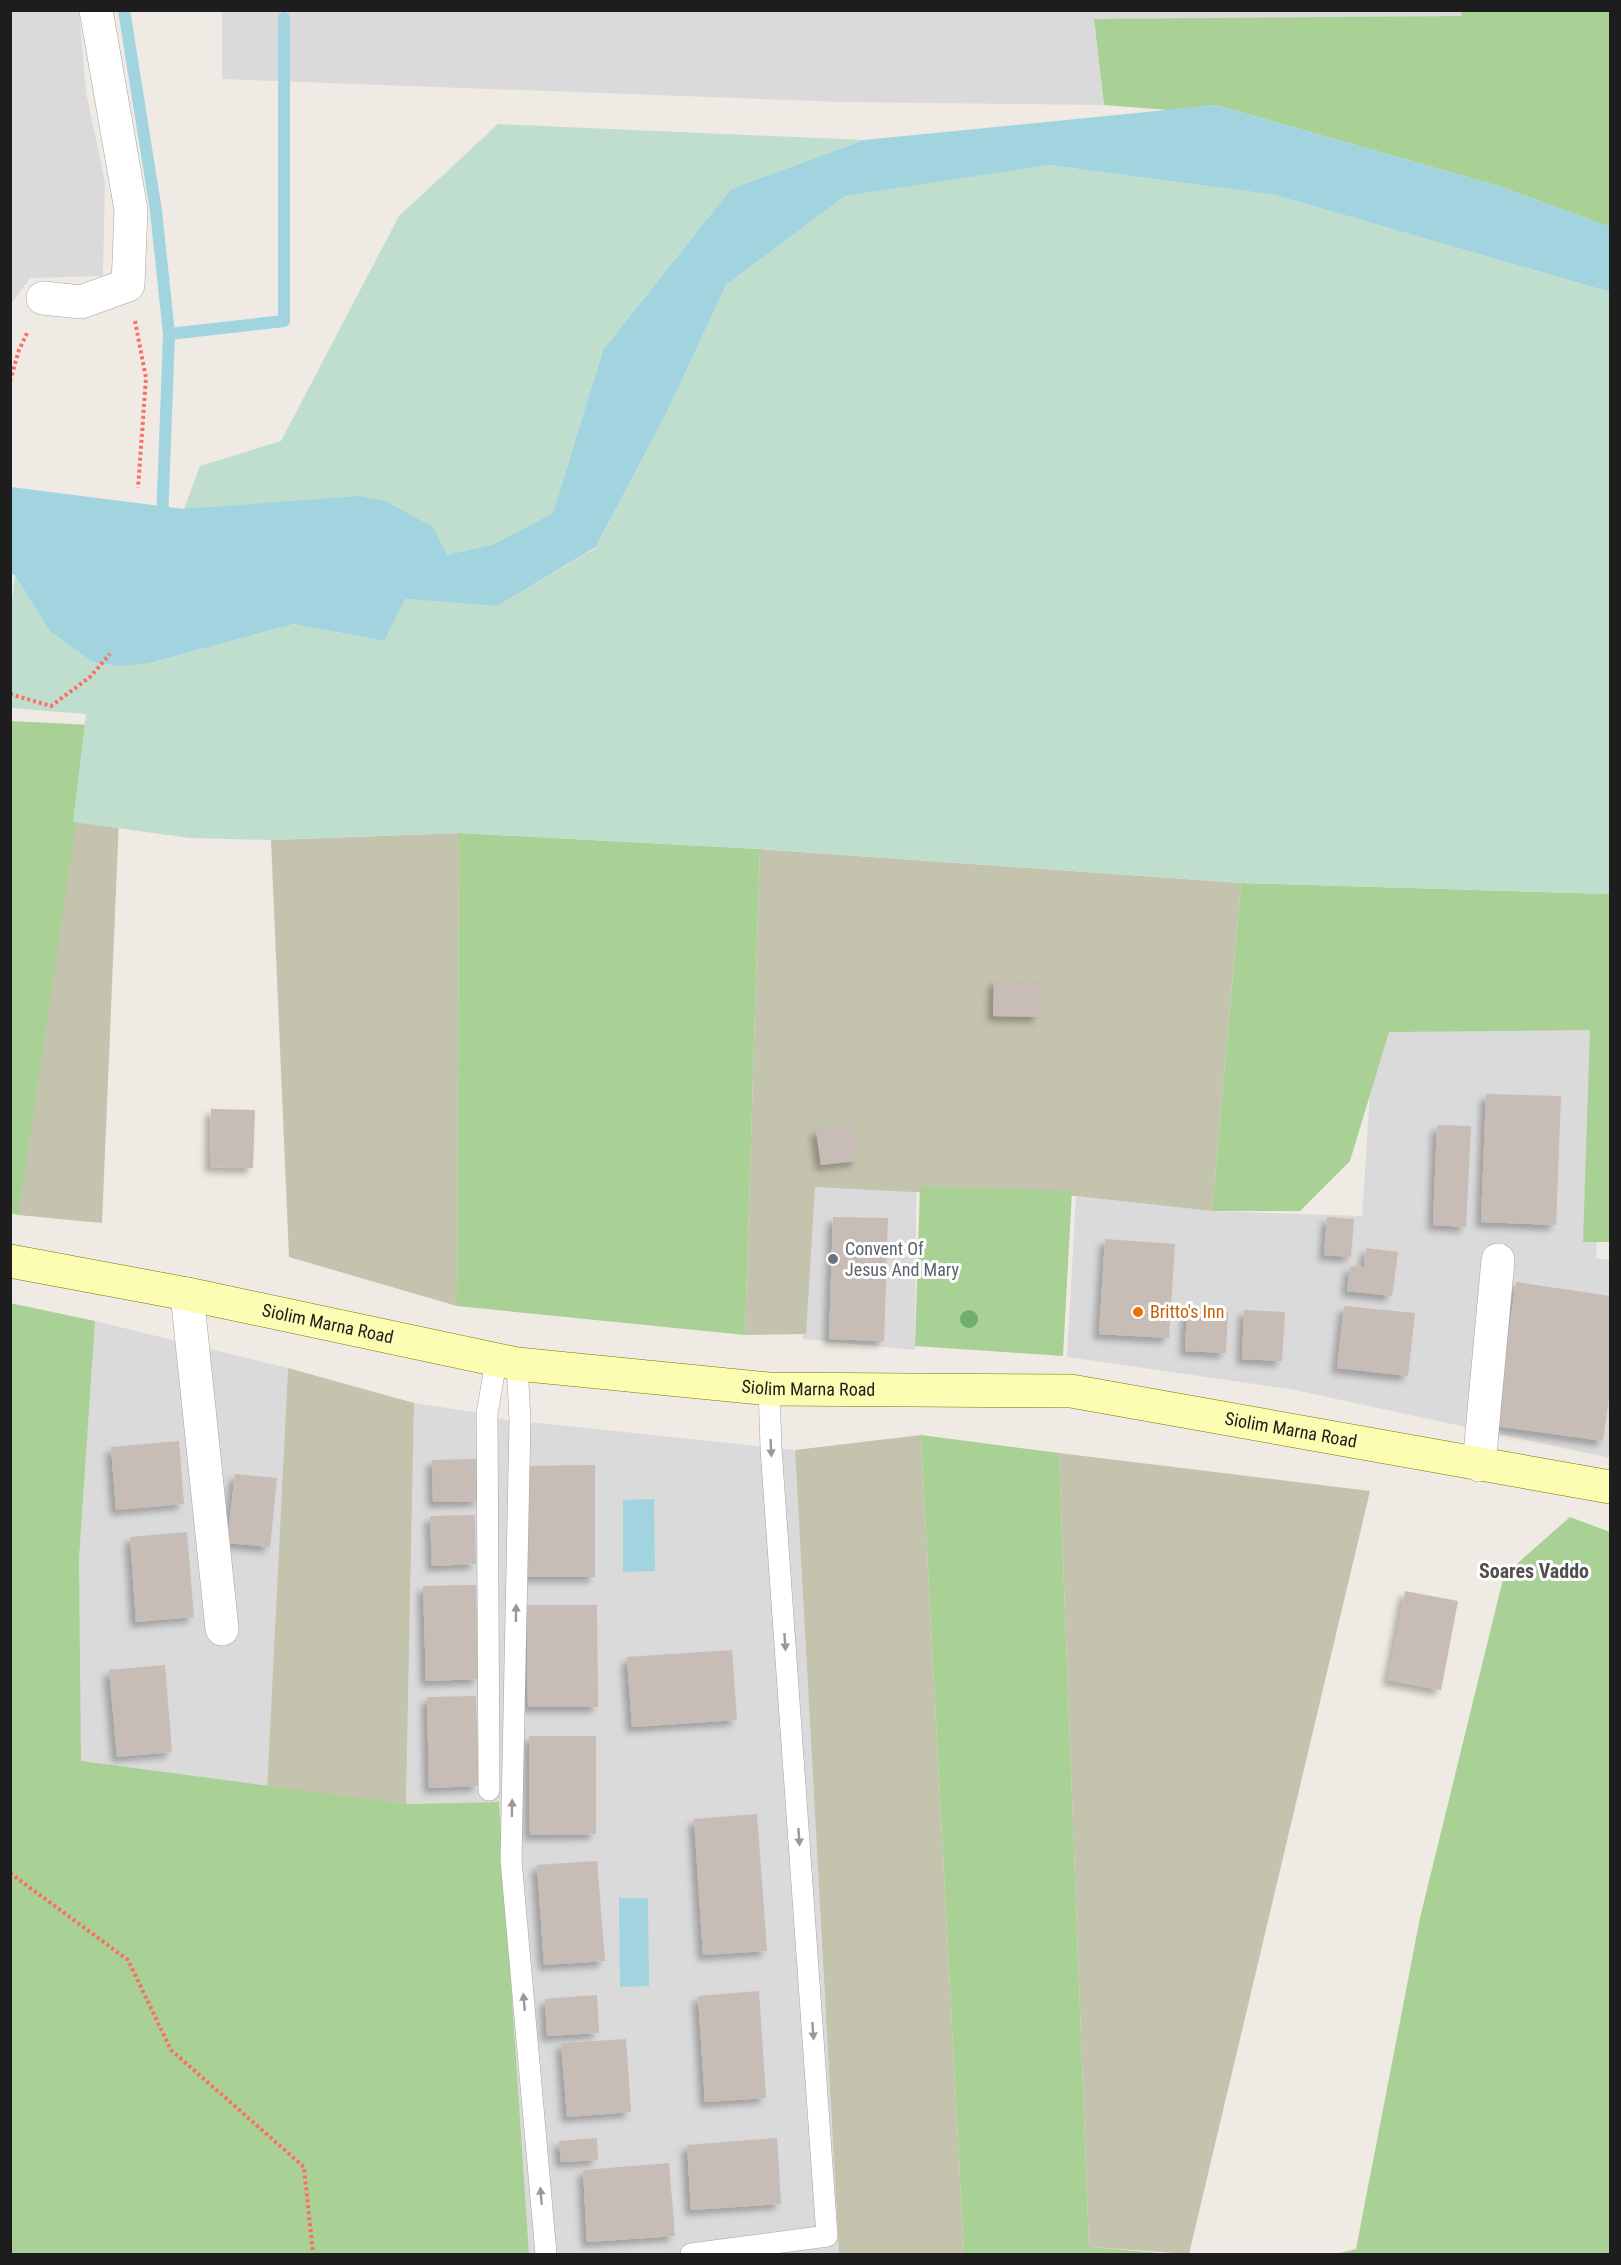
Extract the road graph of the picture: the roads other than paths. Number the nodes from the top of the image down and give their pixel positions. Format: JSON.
{"nodes":[{"id":1,"x":96,"y":10,"type":"edge"},
{"id":2,"x":43,"y":298,"type":"road end"},
{"id":3,"x":1498,"y":1260,"type":"dead end"},
{"id":4,"x":10,"y":1261,"type":"edge"},
{"id":5,"x":187,"y":1294,"type":"junction"},
{"id":6,"x":507,"y":1362,"type":"junction"},
{"id":7,"x":770,"y":1389,"type":"junction"},
{"id":8,"x":1479,"y":1465,"type":"junction"},
{"id":9,"x":1611,"y":1487,"type":"edge"},
{"id":10,"x":222,"y":1629,"type":"dead end"},
{"id":11,"x":489,"y":1790,"type":"dead end"},
{"id":12,"x":546,"y":2254,"type":"edge"},
{"id":13,"x":691,"y":2254,"type":"edge"}],
"edges":[{"from":1,"to":2,"type":"street"},
{"from":3,"to":8,"type":"street"},
{"from":4,"to":5,"type":"main road","name":"Siolim Marna Road"},
{"from":5,"to":6,"type":"main road","name":"Siolim Marna Road"},
{"from":5,"to":10,"type":"street"},
{"from":6,"to":7,"type":"main road","name":"Siolim Marna Road"},
{"from":6,"to":11,"type":"lane"},
{"from":12,"to":6,"type":"lane","one_way":true},
{"from":7,"to":8,"type":"main road","name":"Siolim Marna Road"},
{"from":7,"to":13,"type":"lane","one_way":true},
{"from":8,"to":9,"type":"main road","name":"Siolim Marna Road"}]}
